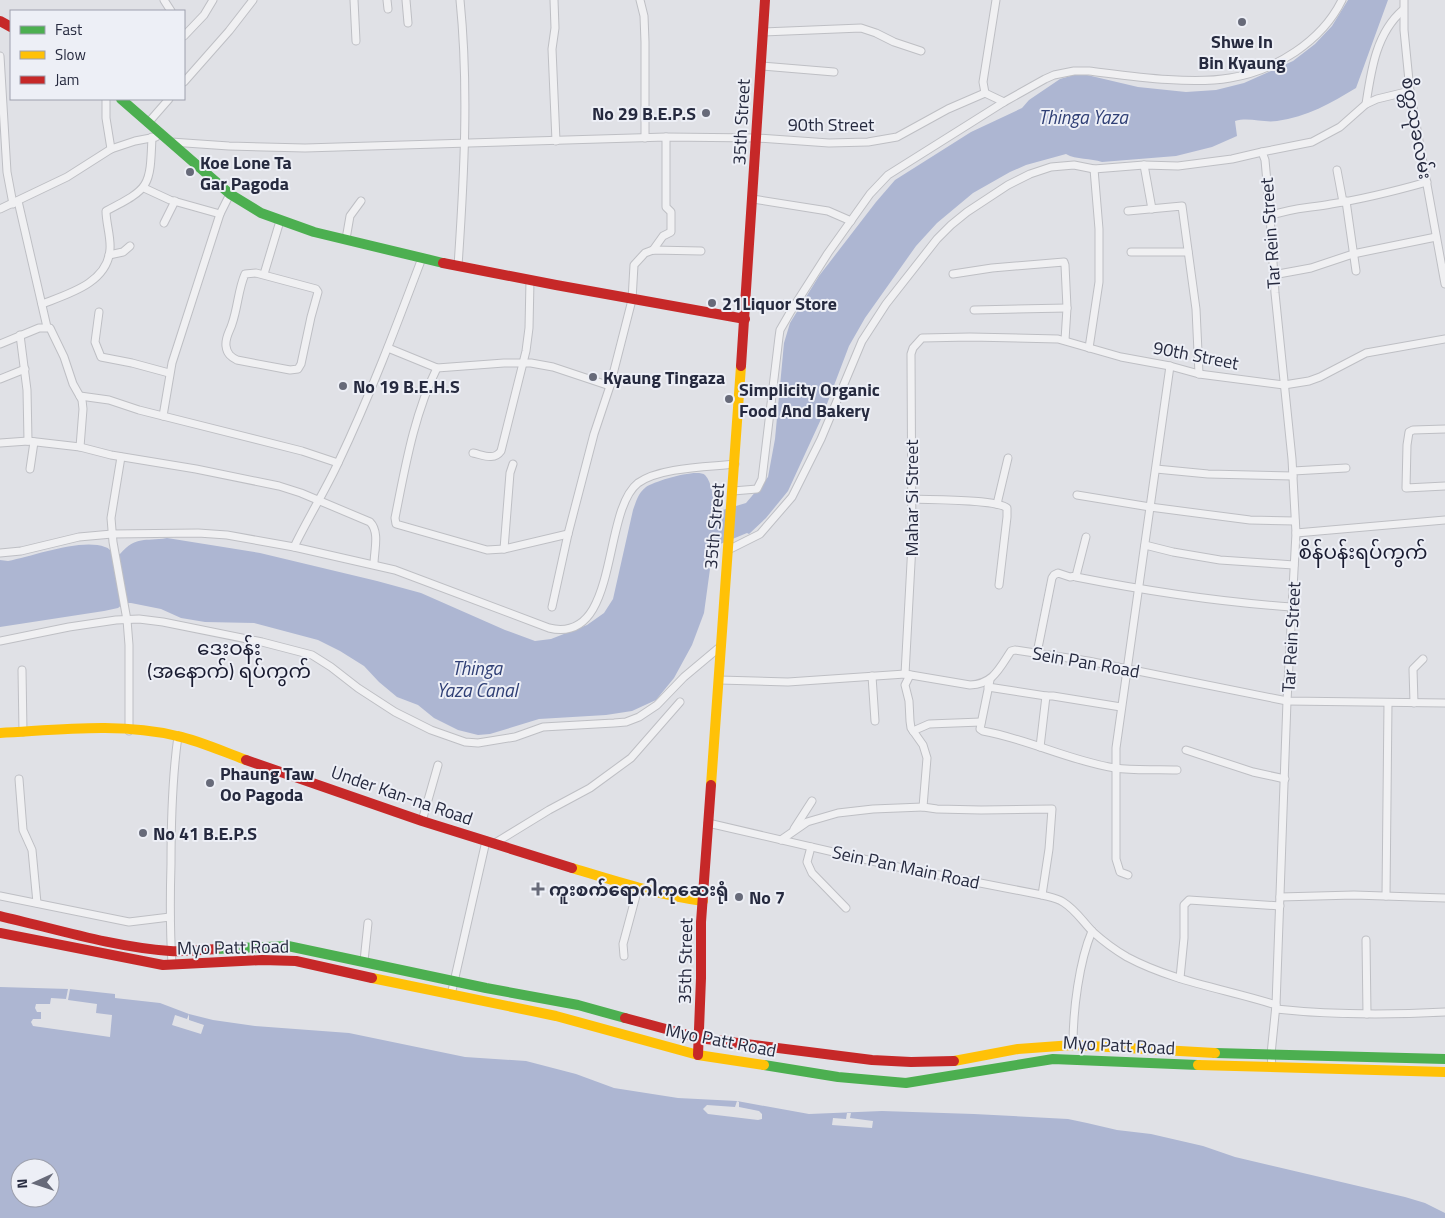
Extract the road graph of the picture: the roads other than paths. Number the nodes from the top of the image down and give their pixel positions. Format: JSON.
{"nodes":[{"id":1,"x":213,"y":0,"type":"edge"},
{"id":2,"x":253,"y":0,"type":"edge"},
{"id":3,"x":354,"y":0,"type":"edge"},
{"id":4,"x":387,"y":0,"type":"edge"},
{"id":5,"x":406,"y":0,"type":"edge"},
{"id":6,"x":460,"y":0,"type":"edge"},
{"id":7,"x":554,"y":0,"type":"edge"},
{"id":8,"x":640,"y":0,"type":"edge"},
{"id":9,"x":765,"y":0,"type":"edge"},
{"id":10,"x":996,"y":0,"type":"edge"},
{"id":11,"x":1342,"y":0,"type":"edge"},
{"id":12,"x":1404,"y":0,"type":"edge"},
{"id":13,"x":388,"y":9,"type":"dead end"},
{"id":14,"x":1403,"y":10,"type":"junction"},
{"id":15,"x":408,"y":23,"type":"dead end"},
{"id":16,"x":185,"y":31,"type":"edge"},
{"id":17,"x":763,"y":32,"type":"junction"},
{"id":18,"x":356,"y":41,"type":"dead end"},
{"id":19,"x":921,"y":52,"type":"dead end"},
{"id":20,"x":0,"y":56,"type":"edge"},
{"id":21,"x":761,"y":66,"type":"junction"},
{"id":22,"x":834,"y":72,"type":"dead end"},
{"id":23,"x":185,"y":81,"type":"edge"},
{"id":24,"x":1410,"y":91,"type":"junction"},
{"id":25,"x":985,"y":92,"type":"junction"},
{"id":26,"x":106,"y":100,"type":"edge"},
{"id":27,"x":124,"y":100,"type":"edge"},
{"id":28,"x":168,"y":100,"type":"edge"},
{"id":29,"x":1004,"y":102,"type":"junction"},
{"id":30,"x":1366,"y":104,"type":"junction"},
{"id":31,"x":148,"y":123,"type":"junction"},
{"id":32,"x":666,"y":137,"type":"junction"},
{"id":33,"x":152,"y":138,"type":"junction"},
{"id":34,"x":645,"y":138,"type":"junction"},
{"id":35,"x":757,"y":138,"type":"junction"},
{"id":36,"x":167,"y":139,"type":"junction"},
{"id":37,"x":556,"y":141,"type":"junction"},
{"id":38,"x":465,"y":143,"type":"junction"},
{"id":39,"x":111,"y":149,"type":"junction"},
{"id":40,"x":1262,"y":152,"type":"junction"},
{"id":41,"x":1144,"y":165,"type":"junction"},
{"id":42,"x":1094,"y":170,"type":"junction"},
{"id":43,"x":1337,"y":170,"type":"dead end"},
{"id":44,"x":1427,"y":182,"type":"junction"},
{"id":45,"x":144,"y":188,"type":"junction"},
{"id":46,"x":230,"y":194,"type":"junction"},
{"id":47,"x":753,"y":199,"type":"junction"},
{"id":48,"x":361,"y":201,"type":"dead end"},
{"id":49,"x":175,"y":202,"type":"junction"},
{"id":50,"x":1344,"y":202,"type":"junction"},
{"id":51,"x":15,"y":203,"type":"junction"},
{"id":52,"x":1152,"y":209,"type":"junction"},
{"id":53,"x":0,"y":210,"type":"edge"},
{"id":54,"x":1128,"y":211,"type":"dead end"},
{"id":55,"x":220,"y":214,"type":"junction"},
{"id":56,"x":1270,"y":216,"type":"junction"},
{"id":57,"x":280,"y":221,"type":"junction"},
{"id":58,"x":851,"y":221,"type":"junction"},
{"id":59,"x":164,"y":223,"type":"dead end"},
{"id":60,"x":1436,"y":237,"type":"junction"},
{"id":61,"x":346,"y":239,"type":"junction"},
{"id":62,"x":1441,"y":244,"type":"edge"},
{"id":63,"x":130,"y":246,"type":"dead end"},
{"id":64,"x":653,"y":250,"type":"junction"},
{"id":65,"x":701,"y":251,"type":"dead end"},
{"id":66,"x":1131,"y":252,"type":"dead end"},
{"id":67,"x":1188,"y":252,"type":"junction"},
{"id":68,"x":1353,"y":254,"type":"junction"},
{"id":69,"x":109,"y":255,"type":"junction"},
{"id":70,"x":422,"y":258,"type":"junction"},
{"id":71,"x":458,"y":266,"type":"junction"},
{"id":72,"x":1356,"y":271,"type":"dead end"},
{"id":73,"x":264,"y":274,"type":"junction"},
{"id":74,"x":953,"y":274,"type":"dead end"},
{"id":75,"x":1273,"y":275,"type":"junction"},
{"id":76,"x":530,"y":280,"type":"junction"},
{"id":77,"x":1445,"y":284,"type":"edge"},
{"id":78,"x":632,"y":300,"type":"junction"},
{"id":79,"x":42,"y":304,"type":"junction"},
{"id":80,"x":1067,"y":308,"type":"junction"},
{"id":81,"x":974,"y":310,"type":"dead end"},
{"id":82,"x":99,"y":312,"type":"dead end"},
{"id":83,"x":745,"y":320,"type":"junction"},
{"id":84,"x":47,"y":327,"type":"junction"},
{"id":85,"x":20,"y":335,"type":"junction"},
{"id":86,"x":935,"y":337,"type":"joint"},
{"id":87,"x":1445,"y":339,"type":"edge"},
{"id":88,"x":1065,"y":340,"type":"junction"},
{"id":89,"x":0,"y":344,"type":"edge"},
{"id":90,"x":388,"y":348,"type":"junction"},
{"id":91,"x":1089,"y":348,"type":"junction"},
{"id":92,"x":523,"y":363,"type":"junction"},
{"id":93,"x":1170,"y":366,"type":"junction"},
{"id":94,"x":437,"y":368,"type":"junction"},
{"id":95,"x":25,"y":369,"type":"junction"},
{"id":96,"x":169,"y":373,"type":"junction"},
{"id":97,"x":1199,"y":374,"type":"junction"},
{"id":98,"x":0,"y":379,"type":"edge"},
{"id":99,"x":1284,"y":385,"type":"junction"},
{"id":100,"x":610,"y":386,"type":"junction"},
{"id":101,"x":80,"y":396,"type":"junction"},
{"id":102,"x":163,"y":416,"type":"junction"},
{"id":103,"x":1445,"y":429,"type":"edge"},
{"id":104,"x":31,"y":442,"type":"junction"},
{"id":105,"x":0,"y":443,"type":"edge"},
{"id":106,"x":80,"y":447,"type":"junction"},
{"id":107,"x":472,"y":453,"type":"dead end"},
{"id":108,"x":121,"y":456,"type":"junction"},
{"id":109,"x":1008,"y":458,"type":"dead end"},
{"id":110,"x":338,"y":463,"type":"junction"},
{"id":111,"x":513,"y":464,"type":"dead end"},
{"id":112,"x":735,"y":464,"type":"junction"},
{"id":113,"x":1346,"y":468,"type":"dead end"},
{"id":114,"x":30,"y":469,"type":"dead end"},
{"id":115,"x":1156,"y":469,"type":"junction"},
{"id":116,"x":1293,"y":474,"type":"junction"},
{"id":117,"x":1445,"y":486,"type":"edge"},
{"id":118,"x":733,"y":491,"type":"junction"},
{"id":119,"x":1077,"y":495,"type":"dead end"},
{"id":120,"x":912,"y":499,"type":"junction"},
{"id":121,"x":318,"y":501,"type":"junction"},
{"id":122,"x":998,"y":504,"type":"junction"},
{"id":123,"x":1150,"y":507,"type":"junction"},
{"id":124,"x":1445,"y":520,"type":"edge"},
{"id":125,"x":1295,"y":521,"type":"junction"},
{"id":126,"x":112,"y":534,"type":"junction"},
{"id":127,"x":568,"y":534,"type":"junction"},
{"id":128,"x":1296,"y":534,"type":"junction"},
{"id":129,"x":1086,"y":537,"type":"dead end"},
{"id":130,"x":1145,"y":545,"type":"junction"},
{"id":131,"x":294,"y":547,"type":"junction"},
{"id":132,"x":728,"y":547,"type":"junction"},
{"id":133,"x":504,"y":549,"type":"junction"},
{"id":134,"x":0,"y":553,"type":"edge"},
{"id":135,"x":374,"y":564,"type":"junction"},
{"id":136,"x":1294,"y":566,"type":"junction"},
{"id":137,"x":1076,"y":577,"type":"junction"},
{"id":138,"x":999,"y":585,"type":"dead end"},
{"id":139,"x":1138,"y":589,"type":"junction"},
{"id":140,"x":552,"y":607,"type":"dead end"},
{"id":141,"x":1292,"y":607,"type":"junction"},
{"id":142,"x":127,"y":617,"type":"junction"},
{"id":143,"x":0,"y":641,"type":"edge"},
{"id":144,"x":721,"y":646,"type":"junction"},
{"id":145,"x":1037,"y":653,"type":"junction"},
{"id":146,"x":1423,"y":659,"type":"dead end"},
{"id":147,"x":1126,"y":668,"type":"junction"},
{"id":148,"x":22,"y":670,"type":"dead end"},
{"id":149,"x":907,"y":674,"type":"junction"},
{"id":150,"x":872,"y":676,"type":"junction"},
{"id":151,"x":719,"y":680,"type":"junction"},
{"id":152,"x":989,"y":683,"type":"junction"},
{"id":153,"x":1046,"y":696,"type":"junction"},
{"id":154,"x":1288,"y":701,"type":"junction"},
{"id":155,"x":680,"y":702,"type":"dead end"},
{"id":156,"x":1388,"y":703,"type":"junction"},
{"id":157,"x":1414,"y":703,"type":"junction"},
{"id":158,"x":1445,"y":703,"type":"edge"},
{"id":159,"x":1121,"y":707,"type":"junction"},
{"id":160,"x":875,"y":721,"type":"dead end"},
{"id":161,"x":981,"y":722,"type":"junction"},
{"id":162,"x":129,"y":731,"type":"junction"},
{"id":163,"x":913,"y":731,"type":"junction"},
{"id":164,"x":23,"y":732,"type":"junction"},
{"id":165,"x":0,"y":733,"type":"edge"},
{"id":166,"x":178,"y":736,"type":"junction"},
{"id":167,"x":1040,"y":747,"type":"junction"},
{"id":168,"x":1186,"y":750,"type":"dead end"},
{"id":169,"x":438,"y":765,"type":"dead end"},
{"id":170,"x":1116,"y":768,"type":"junction"},
{"id":171,"x":1177,"y":770,"type":"dead end"},
{"id":172,"x":19,"y":779,"type":"dead end"},
{"id":173,"x":1285,"y":779,"type":"junction"},
{"id":174,"x":812,"y":800,"type":"dead end"},
{"id":175,"x":923,"y":807,"type":"junction"},
{"id":176,"x":422,"y":821,"type":"junction"},
{"id":177,"x":708,"y":823,"type":"junction"},
{"id":178,"x":793,"y":831,"type":"junction"},
{"id":179,"x":781,"y":840,"type":"junction"},
{"id":180,"x":490,"y":842,"type":"junction"},
{"id":181,"x":811,"y":847,"type":"junction"},
{"id":182,"x":1128,"y":875,"type":"dead end"},
{"id":183,"x":638,"y":888,"type":"junction"},
{"id":184,"x":1042,"y":894,"type":"junction"},
{"id":185,"x":0,"y":896,"type":"edge"},
{"id":186,"x":1386,"y":896,"type":"junction"},
{"id":187,"x":1280,"y":897,"type":"junction"},
{"id":188,"x":1445,"y":898,"type":"edge"},
{"id":189,"x":703,"y":901,"type":"junction"},
{"id":190,"x":37,"y":903,"type":"junction"},
{"id":191,"x":1280,"y":906,"type":"junction"},
{"id":192,"x":846,"y":908,"type":"dead end"},
{"id":193,"x":0,"y":916,"type":"edge"},
{"id":194,"x":170,"y":917,"type":"junction"},
{"id":195,"x":368,"y":923,"type":"dead end"},
{"id":196,"x":1092,"y":931,"type":"junction"},
{"id":197,"x":0,"y":933,"type":"edge"},
{"id":198,"x":1366,"y":940,"type":"dead end"},
{"id":199,"x":288,"y":946,"type":"junction"},
{"id":200,"x":171,"y":951,"type":"junction"},
{"id":201,"x":624,"y":956,"type":"dead end"},
{"id":202,"x":286,"y":960,"type":"junction"},
{"id":203,"x":364,"y":961,"type":"junction"},
{"id":204,"x":172,"y":964,"type":"junction"},
{"id":205,"x":1180,"y":978,"type":"junction"},
{"id":206,"x":454,"y":981,"type":"junction"},
{"id":207,"x":451,"y":996,"type":"junction"},
{"id":208,"x":1276,"y":1007,"type":"junction"},
{"id":209,"x":1445,"y":1012,"type":"edge"},
{"id":210,"x":1367,"y":1014,"type":"junction"},
{"id":211,"x":699,"y":1038,"type":"junction"},
{"id":212,"x":1052,"y":1045,"type":"junction"},
{"id":213,"x":1073,"y":1045,"type":"junction"},
{"id":214,"x":1271,"y":1054,"type":"junction"},
{"id":215,"x":698,"y":1055,"type":"junction"},
{"id":216,"x":1415,"y":1058,"type":"junction"},
{"id":217,"x":1053,"y":1059,"type":"junction"},
{"id":218,"x":1445,"y":1059,"type":"edge"},
{"id":219,"x":1272,"y":1067,"type":"junction"},
{"id":220,"x":1415,"y":1071,"type":"junction"},
{"id":221,"x":1445,"y":1072,"type":"edge"}],
"edges":[{"from":1,"to":16,"type":"street"},
{"from":2,"to":23,"type":"street"},
{"from":3,"to":18,"type":"street"},
{"from":4,"to":13,"type":"street"},
{"from":5,"to":15,"type":"street"},
{"from":6,"to":38,"type":"street"},
{"from":7,"to":37,"type":"street"},
{"from":8,"to":34,"type":"street"},
{"from":9,"to":17,"type":"main road","name":"35th Street"},
{"from":10,"to":25,"type":"street"},
{"from":11,"to":29,"type":"street"},
{"from":12,"to":14,"type":"street","name":"စိတ္တသုခလမ်း"},
{"from":14,"to":24,"type":"street","name":"စိတ္တသုခလမ်း"},
{"from":14,"to":30,"type":"street"},
{"from":17,"to":19,"type":"street"},
{"from":17,"to":21,"type":"main road","name":"35th Street"},
{"from":20,"to":51,"type":"street"},
{"from":21,"to":22,"type":"street"},
{"from":21,"to":35,"type":"main road","name":"35th Street"},
{"from":24,"to":30,"type":"street"},
{"from":24,"to":44,"type":"street","name":"စိတ္တသုခလမ်း"},
{"from":25,"to":29,"type":"street"},
{"from":25,"to":35,"type":"street","name":"90th Street"},
{"from":26,"to":39,"type":"street"},
{"from":27,"to":31,"type":"main road"},
{"from":28,"to":31,"type":"street"},
{"from":29,"to":58,"type":"street"},
{"from":30,"to":40,"type":"street"},
{"from":31,"to":36,"type":"main road"},
{"from":32,"to":34,"type":"street","name":"90th Street"},
{"from":32,"to":35,"type":"street","name":"90th Street"},
{"from":32,"to":64,"type":"street"},
{"from":33,"to":36,"type":"street","name":"90th Street"},
{"from":33,"to":39,"type":"street","name":"90th Street"},
{"from":33,"to":45,"type":"street"},
{"from":34,"to":37,"type":"street","name":"90th Street"},
{"from":35,"to":47,"type":"main road","name":"35th Street"},
{"from":36,"to":38,"type":"street","name":"90th Street"},
{"from":36,"to":46,"type":"main road"},
{"from":37,"to":38,"type":"street","name":"90th Street"},
{"from":38,"to":71,"type":"street"},
{"from":39,"to":51,"type":"street","name":"90th Street"},
{"from":40,"to":41,"type":"street"},
{"from":40,"to":56,"type":"street","name":"Tar Rein Street"},
{"from":41,"to":42,"type":"street"},
{"from":41,"to":52,"type":"street"},
{"from":42,"to":91,"type":"street"},
{"from":42,"to":132,"type":"street"},
{"from":43,"to":50,"type":"street"},
{"from":44,"to":50,"type":"street"},
{"from":44,"to":60,"type":"street","name":"စိတ္တသုခလမ်း"},
{"from":45,"to":49,"type":"street"},
{"from":45,"to":69,"type":"street"},
{"from":46,"to":55,"type":"street"},
{"from":46,"to":57,"type":"main road"},
{"from":47,"to":58,"type":"street"},
{"from":47,"to":83,"type":"main road","name":"35th Street"},
{"from":48,"to":61,"type":"street"},
{"from":49,"to":55,"type":"street"},
{"from":49,"to":59,"type":"street"},
{"from":50,"to":56,"type":"street"},
{"from":50,"to":68,"type":"street"},
{"from":51,"to":53,"type":"street","name":"90th Street"},
{"from":51,"to":79,"type":"street"},
{"from":52,"to":54,"type":"street"},
{"from":52,"to":67,"type":"street"},
{"from":55,"to":96,"type":"street"},
{"from":56,"to":75,"type":"street","name":"Tar Rein Street"},
{"from":57,"to":61,"type":"main road"},
{"from":57,"to":73,"type":"street"},
{"from":58,"to":118,"type":"street"},
{"from":60,"to":62,"type":"street","name":"စိတ္တသုခလမ်း"},
{"from":60,"to":68,"type":"street"},
{"from":61,"to":70,"type":"main road"},
{"from":62,"to":77,"type":"street","name":"စိတ္တသုခလမ်း"},
{"from":63,"to":69,"type":"street"},
{"from":64,"to":65,"type":"street"},
{"from":64,"to":78,"type":"street"},
{"from":66,"to":67,"type":"street"},
{"from":67,"to":97,"type":"street"},
{"from":68,"to":72,"type":"street"},
{"from":68,"to":75,"type":"street"},
{"from":69,"to":79,"type":"street"},
{"from":70,"to":71,"type":"main road"},
{"from":70,"to":90,"type":"street"},
{"from":71,"to":76,"type":"main road"},
{"from":73,"to":73,"type":"street"},
{"from":74,"to":80,"type":"street"},
{"from":75,"to":99,"type":"street","name":"Tar Rein Street"},
{"from":76,"to":78,"type":"main road"},
{"from":76,"to":92,"type":"street"},
{"from":78,"to":83,"type":"main road"},
{"from":78,"to":100,"type":"street"},
{"from":79,"to":84,"type":"street"},
{"from":80,"to":81,"type":"street"},
{"from":80,"to":88,"type":"street"},
{"from":82,"to":96,"type":"street"},
{"from":83,"to":112,"type":"main road","name":"35th Street"},
{"from":84,"to":85,"type":"street"},
{"from":84,"to":101,"type":"street"},
{"from":85,"to":89,"type":"street"},
{"from":85,"to":95,"type":"street"},
{"from":86,"to":88,"type":"street","name":"90th Street"},
{"from":86,"to":120,"type":"street","name":"Mahar Si Street"},
{"from":87,"to":99,"type":"street","name":"90th Street"},
{"from":88,"to":91,"type":"street","name":"90th Street"},
{"from":90,"to":94,"type":"street"},
{"from":90,"to":110,"type":"street"},
{"from":91,"to":93,"type":"street","name":"90th Street"},
{"from":92,"to":94,"type":"street"},
{"from":92,"to":100,"type":"street"},
{"from":92,"to":107,"type":"street"},
{"from":93,"to":97,"type":"street","name":"90th Street"},
{"from":93,"to":115,"type":"street"},
{"from":94,"to":133,"type":"street"},
{"from":95,"to":98,"type":"street"},
{"from":95,"to":104,"type":"street"},
{"from":96,"to":102,"type":"street"},
{"from":97,"to":99,"type":"street","name":"90th Street"},
{"from":99,"to":116,"type":"street","name":"Tar Rein Street"},
{"from":100,"to":127,"type":"street"},
{"from":101,"to":102,"type":"street"},
{"from":101,"to":106,"type":"street"},
{"from":102,"to":110,"type":"street"},
{"from":103,"to":117,"type":"street"},
{"from":104,"to":105,"type":"street"},
{"from":104,"to":106,"type":"street"},
{"from":104,"to":114,"type":"street"},
{"from":106,"to":108,"type":"street"},
{"from":108,"to":121,"type":"street"},
{"from":108,"to":126,"type":"street"},
{"from":109,"to":122,"type":"street"},
{"from":110,"to":121,"type":"street"},
{"from":111,"to":133,"type":"street"},
{"from":112,"to":118,"type":"main road","name":"35th Street"},
{"from":112,"to":135,"type":"street"},
{"from":113,"to":116,"type":"street"},
{"from":115,"to":116,"type":"street"},
{"from":115,"to":123,"type":"street"},
{"from":116,"to":125,"type":"street","name":"Tar Rein Street"},
{"from":118,"to":132,"type":"main road","name":"35th Street"},
{"from":119,"to":123,"type":"street"},
{"from":120,"to":122,"type":"street"},
{"from":120,"to":149,"type":"street","name":"Mahar Si Street"},
{"from":121,"to":131,"type":"street"},
{"from":121,"to":135,"type":"street"},
{"from":122,"to":138,"type":"street"},
{"from":123,"to":125,"type":"street"},
{"from":123,"to":130,"type":"street"},
{"from":124,"to":128,"type":"street"},
{"from":125,"to":128,"type":"street","name":"Tar Rein Street"},
{"from":126,"to":131,"type":"street"},
{"from":126,"to":134,"type":"street"},
{"from":126,"to":142,"type":"street"},
{"from":127,"to":133,"type":"street"},
{"from":127,"to":140,"type":"street"},
{"from":128,"to":136,"type":"street","name":"Tar Rein Street"},
{"from":129,"to":137,"type":"street"},
{"from":130,"to":136,"type":"street"},
{"from":130,"to":139,"type":"street"},
{"from":131,"to":135,"type":"street"},
{"from":132,"to":144,"type":"main road","name":"35th Street"},
{"from":136,"to":141,"type":"street","name":"Tar Rein Street"},
{"from":137,"to":139,"type":"street"},
{"from":137,"to":145,"type":"street"},
{"from":139,"to":141,"type":"street"},
{"from":139,"to":147,"type":"street"},
{"from":141,"to":154,"type":"street","name":"Tar Rein Street"},
{"from":142,"to":143,"type":"street"},
{"from":142,"to":144,"type":"street"},
{"from":142,"to":162,"type":"street"},
{"from":144,"to":151,"type":"main road","name":"35th Street"},
{"from":145,"to":147,"type":"street","name":"Sein Pan Road"},
{"from":145,"to":152,"type":"street","name":"Sein Pan Road"},
{"from":146,"to":157,"type":"street"},
{"from":147,"to":154,"type":"street","name":"Sein Pan Road"},
{"from":147,"to":159,"type":"street"},
{"from":148,"to":164,"type":"street"},
{"from":149,"to":150,"type":"street"},
{"from":149,"to":152,"type":"street"},
{"from":149,"to":163,"type":"street","name":"Mahar Si Street"},
{"from":150,"to":151,"type":"street"},
{"from":150,"to":160,"type":"street"},
{"from":151,"to":177,"type":"main road","name":"35th Street"},
{"from":152,"to":153,"type":"street"},
{"from":152,"to":161,"type":"street"},
{"from":153,"to":159,"type":"street"},
{"from":153,"to":167,"type":"street"},
{"from":154,"to":156,"type":"street","name":"Sein Pan Road"},
{"from":154,"to":173,"type":"street","name":"Tar Rein Street"},
{"from":155,"to":180,"type":"street"},
{"from":156,"to":157,"type":"street","name":"Sein Pan Road"},
{"from":156,"to":186,"type":"street"},
{"from":157,"to":158,"type":"street","name":"Sein Pan Road"},
{"from":159,"to":170,"type":"street"},
{"from":161,"to":163,"type":"street"},
{"from":161,"to":167,"type":"street"},
{"from":162,"to":164,"type":"main road","name":"Under Kan-na Road"},
{"from":162,"to":166,"type":"main road","name":"Under Kan-na Road"},
{"from":163,"to":175,"type":"street"},
{"from":164,"to":165,"type":"main road","name":"Under Kan-na Road"},
{"from":166,"to":176,"type":"main road","name":"Under Kan-na Road"},
{"from":166,"to":194,"type":"street"},
{"from":167,"to":170,"type":"street"},
{"from":168,"to":173,"type":"street"},
{"from":169,"to":176,"type":"street"},
{"from":170,"to":171,"type":"street"},
{"from":170,"to":182,"type":"street"},
{"from":172,"to":190,"type":"street"},
{"from":173,"to":187,"type":"street","name":"Tar Rein Street"},
{"from":174,"to":178,"type":"street"},
{"from":175,"to":178,"type":"street"},
{"from":175,"to":184,"type":"street"},
{"from":176,"to":180,"type":"main road","name":"Under Kan-na Road"},
{"from":177,"to":179,"type":"street","name":"Sein Pan Main Road"},
{"from":177,"to":189,"type":"main road","name":"35th Street"},
{"from":178,"to":179,"type":"street"},
{"from":179,"to":181,"type":"street","name":"Sein Pan Main Road"},
{"from":180,"to":183,"type":"main road","name":"Under Kan-na Road"},
{"from":180,"to":206,"type":"street"},
{"from":181,"to":184,"type":"street","name":"Sein Pan Main Road"},
{"from":181,"to":192,"type":"street"},
{"from":183,"to":189,"type":"main road","name":"Under Kan-na Road"},
{"from":183,"to":201,"type":"street"},
{"from":184,"to":196,"type":"street","name":"Sein Pan Main Road"},
{"from":185,"to":190,"type":"street"},
{"from":186,"to":187,"type":"street"},
{"from":186,"to":188,"type":"street"},
{"from":187,"to":191,"type":"street","name":"Tar Rein Street"},
{"from":189,"to":211,"type":"main road","name":"35th Street"},
{"from":190,"to":194,"type":"street"},
{"from":191,"to":205,"type":"street"},
{"from":191,"to":208,"type":"street","name":"Tar Rein Street"},
{"from":193,"to":200,"type":"main road","name":"Myo Patt Road"},
{"from":194,"to":200,"type":"street"},
{"from":195,"to":203,"type":"street"},
{"from":196,"to":205,"type":"street","name":"Sein Pan Main Road"},
{"from":196,"to":213,"type":"street"},
{"from":197,"to":204,"type":"main road","name":"Myo Patt Road"},
{"from":198,"to":210,"type":"street"},
{"from":199,"to":200,"type":"main road","name":"Myo Patt Road"},
{"from":199,"to":202,"type":"main road"},
{"from":199,"to":203,"type":"main road","name":"Myo Patt Road"},
{"from":200,"to":204,"type":"street"},
{"from":202,"to":204,"type":"main road","name":"Myo Patt Road"},
{"from":202,"to":207,"type":"main road","name":"Myo Patt Road"},
{"from":203,"to":206,"type":"main road","name":"Myo Patt Road"},
{"from":205,"to":208,"type":"street","name":"Sein Pan Main Road"},
{"from":206,"to":207,"type":"street"},
{"from":206,"to":211,"type":"main road","name":"Myo Patt Road"},
{"from":207,"to":215,"type":"main road","name":"Myo Patt Road"},
{"from":208,"to":210,"type":"street","name":"Sein Pan Main Road"},
{"from":208,"to":214,"type":"street","name":"Tar Rein Street"},
{"from":209,"to":210,"type":"street","name":"Sein Pan Main Road"},
{"from":211,"to":212,"type":"main road","name":"Myo Patt Road"},
{"from":211,"to":215,"type":"main road","name":"35th Street"},
{"from":212,"to":213,"type":"main road","name":"Myo Patt Road"},
{"from":212,"to":217,"type":"main road"},
{"from":213,"to":214,"type":"main road","name":"Myo Patt Road"},
{"from":214,"to":216,"type":"main road","name":"Myo Patt Road"},
{"from":214,"to":219,"type":"street","name":"Tar Rein Street"},
{"from":215,"to":217,"type":"main road","name":"Myo Patt Road"},
{"from":216,"to":218,"type":"main road","name":"Myo Patt Road"},
{"from":216,"to":220,"type":"main road"},
{"from":217,"to":219,"type":"main road","name":"Myo Patt Road"},
{"from":219,"to":220,"type":"main road","name":"Myo Patt Road"},
{"from":220,"to":221,"type":"main road","name":"Myo Patt Road"}]}
